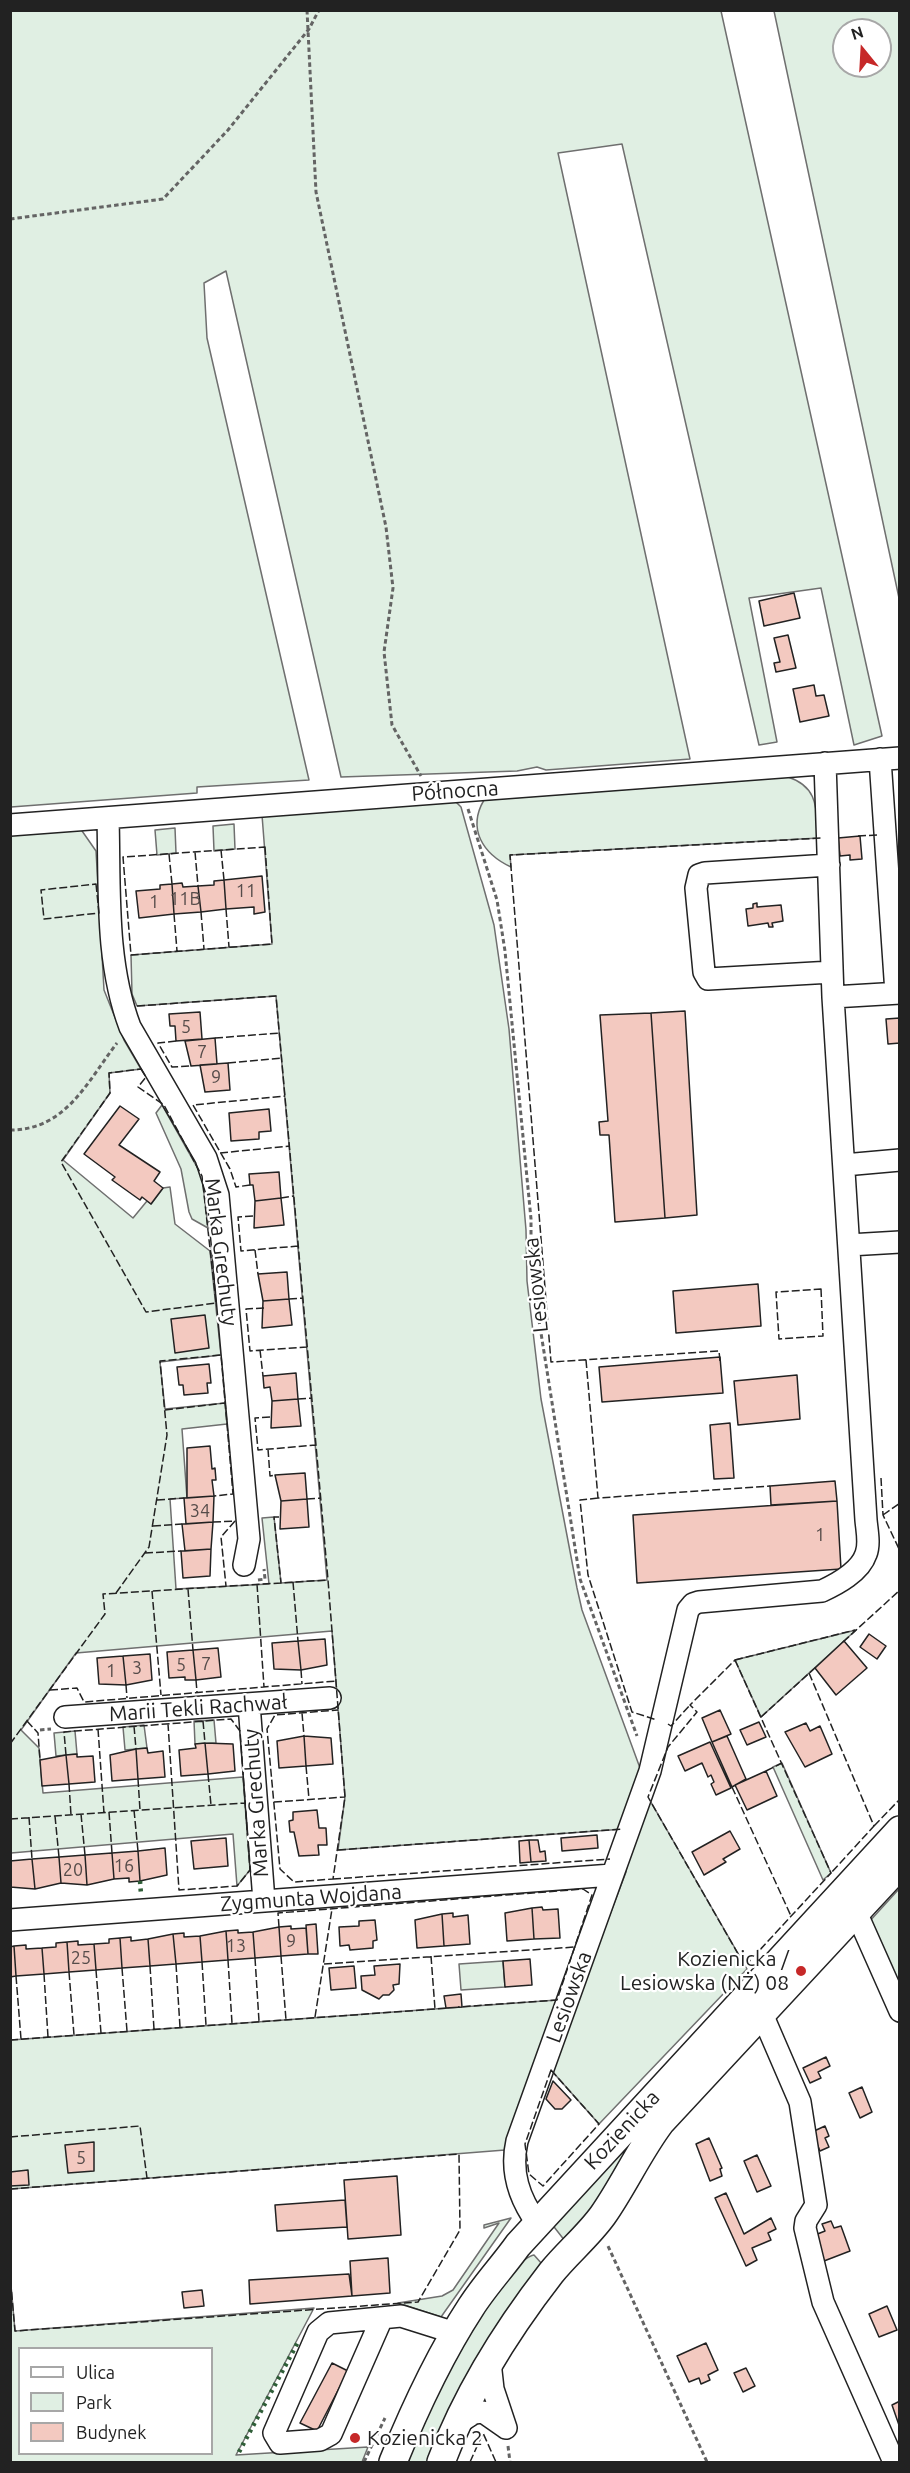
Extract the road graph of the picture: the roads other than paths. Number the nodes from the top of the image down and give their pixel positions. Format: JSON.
{"nodes":[{"id":1,"x":890,"y":759,"type":"edge"},
{"id":2,"x":825,"y":763,"type":"junction"},
{"id":3,"x":108,"y":818,"type":"junction"},
{"id":4,"x":10,"y":825,"type":"edge"},
{"id":5,"x":829,"y":865,"type":"junction"},
{"id":6,"x":832,"y":972,"type":"junction"},
{"id":7,"x":898,"y":993,"type":"edge"},
{"id":8,"x":833,"y":997,"type":"junction"},
{"id":9,"x":900,"y":1160,"type":"edge"},
{"id":10,"x":844,"y":1165,"type":"junction"},
{"id":11,"x":900,"y":1242,"type":"edge"},
{"id":12,"x":849,"y":1245,"type":"junction"},
{"id":13,"x":244,"y":1565,"type":"dead end"},
{"id":14,"x":330,"y":1698,"type":"dead end"},
{"id":15,"x":249,"y":1704,"type":"junction"},
{"id":16,"x":58,"y":1723,"type":"road end"},
{"id":17,"x":900,"y":1830,"type":"edge"},
{"id":18,"x":900,"y":1865,"type":"edge"},
{"id":19,"x":612,"y":1875,"type":"junction"},
{"id":20,"x":264,"y":1901,"type":"junction"},
{"id":21,"x":856,"y":1912,"type":"junction"},
{"id":22,"x":10,"y":1920,"type":"edge"},
{"id":23,"x":900,"y":2011,"type":"edge"},
{"id":24,"x":762,"y":2014,"type":"junction"},
{"id":25,"x":516,"y":2175,"type":"junction"},
{"id":26,"x":572,"y":2185,"type":"junction"},
{"id":27,"x":537,"y":2223,"type":"junction"},
{"id":28,"x":515,"y":2249,"type":"junction"},
{"id":29,"x":553,"y":2272,"type":"junction"},
{"id":30,"x":382,"y":2318,"type":"junction"},
{"id":31,"x":455,"y":2333,"type":"junction"},
{"id":32,"x":490,"y":2362,"type":"junction"},
{"id":33,"x":457,"y":2424,"type":"junction"},
{"id":34,"x":394,"y":2461,"type":"edge"},
{"id":35,"x":441,"y":2463,"type":"edge"},
{"id":36,"x":894,"y":2463,"type":"edge"}],
"edges":[{"from":1,"to":2,"type":"street","name":"Północna"},
{"from":1,"to":7,"type":"street"},
{"from":2,"to":3,"type":"street","name":"Północna"},
{"from":2,"to":5,"type":"street"},
{"from":3,"to":4,"type":"street","name":"Północna"},
{"from":3,"to":13,"type":"street","name":"Marka Grechuty"},
{"from":5,"to":6,"type":"street"},
{"from":5,"to":6,"type":"street"},
{"from":6,"to":8,"type":"street"},
{"from":7,"to":8,"type":"street"},
{"from":8,"to":10,"type":"street"},
{"from":9,"to":10,"type":"street"},
{"from":10,"to":12,"type":"street"},
{"from":11,"to":12,"type":"street"},
{"from":12,"to":19,"type":"street","name":"Lesiowska"},
{"from":14,"to":15,"type":"street","name":"Marii Tekli Rachwał"},
{"from":15,"to":16,"type":"street","name":"Marii Tekli Rachwał"},
{"from":15,"to":20,"type":"street","name":"Marka Grechuty"},
{"from":17,"to":26,"type":"main road","name":"Kozienicka"},
{"from":18,"to":21,"type":"main road","name":"Kozienicka"},
{"from":19,"to":20,"type":"street","name":"Zygmunta Wojdana"},
{"from":19,"to":25,"type":"street","name":"Lesiowska"},
{"from":20,"to":22,"type":"street","name":"Zygmunta Wojdana"},
{"from":21,"to":23,"type":"street"},
{"from":21,"to":24,"type":"main road","name":"Kozienicka"},
{"from":24,"to":29,"type":"main road","name":"Kozienicka"},
{"from":24,"to":36,"type":"street"},
{"from":25,"to":26,"type":"street"},
{"from":25,"to":27,"type":"street","name":"Lesiowska"},
{"from":25,"to":28,"type":"street"},
{"from":26,"to":27,"type":"main road","name":"Kozienicka"},
{"from":27,"to":28,"type":"main road","name":"Kozienicka"},
{"from":27,"to":29,"type":"main road"},
{"from":28,"to":29,"type":"main road"},
{"from":28,"to":31,"type":"main road","name":"Kozienicka"},
{"from":29,"to":32,"type":"main road","name":"Kozienicka"},
{"from":30,"to":30,"type":"street"},
{"from":30,"to":31,"type":"street"},
{"from":31,"to":34,"type":"main road","name":"Kozienicka"},
{"from":32,"to":33,"type":"main road","name":"Kozienicka"},
{"from":32,"to":33,"type":"street"},
{"from":33,"to":35,"type":"main road","name":"Kozienicka"}]}
